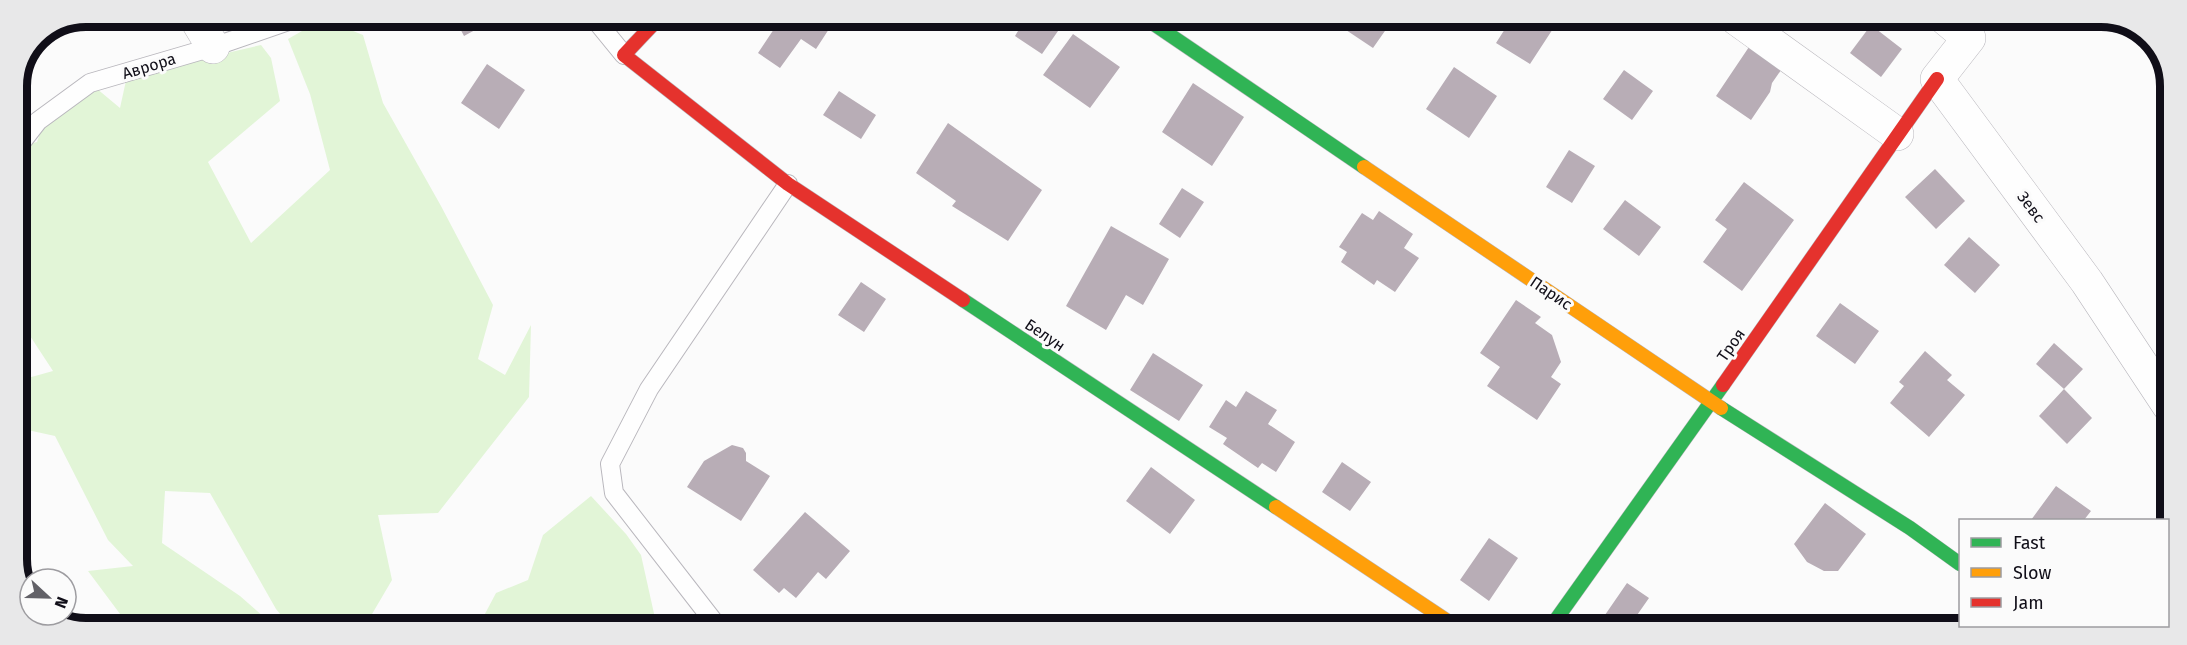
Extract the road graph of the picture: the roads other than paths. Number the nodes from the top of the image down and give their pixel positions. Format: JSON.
{"nodes":[{"id":1,"x":201,"y":27,"type":"edge"},
{"id":2,"x":271,"y":27,"type":"edge"},
{"id":3,"x":601,"y":27,"type":"edge"},
{"id":4,"x":651,"y":27,"type":"edge"},
{"id":5,"x":1158,"y":27,"type":"edge"},
{"id":6,"x":1749,"y":27,"type":"edge"},
{"id":7,"x":1956,"y":27,"type":"edge"},
{"id":8,"x":213,"y":47,"type":"junction"},
{"id":9,"x":624,"y":55,"type":"junction"},
{"id":10,"x":1937,"y":79,"type":"junction"},
{"id":11,"x":1896,"y":134,"type":"junction"},
{"id":12,"x":27,"y":135,"type":"edge"},
{"id":13,"x":788,"y":184,"type":"junction"},
{"id":14,"x":2160,"y":392,"type":"edge"},
{"id":15,"x":1712,"y":402,"type":"junction"},
{"id":16,"x":1959,"y":563,"type":"edge"},
{"id":17,"x":711,"y":618,"type":"edge"},
{"id":18,"x":1443,"y":618,"type":"edge"},
{"id":19,"x":1557,"y":618,"type":"edge"}],
"edges":[{"from":1,"to":8,"type":"street"},
{"from":2,"to":8,"type":"lane","name":"Аврора"},
{"from":3,"to":9,"type":"lane"},
{"from":4,"to":9,"type":"street"},
{"from":5,"to":15,"type":"street","name":"Парис"},
{"from":6,"to":11,"type":"street"},
{"from":7,"to":10,"type":"street"},
{"from":8,"to":12,"type":"lane","name":"Аврора"},
{"from":9,"to":13,"type":"street","name":"Белун"},
{"from":10,"to":11,"type":"street","name":"Троя"},
{"from":10,"to":14,"type":"street","name":"Зевс"},
{"from":11,"to":15,"type":"street","name":"Троя"},
{"from":13,"to":17,"type":"lane"},
{"from":13,"to":18,"type":"street","name":"Белун"},
{"from":15,"to":16,"type":"street","name":"Парис"},
{"from":15,"to":19,"type":"street","name":"Троя"}]}
